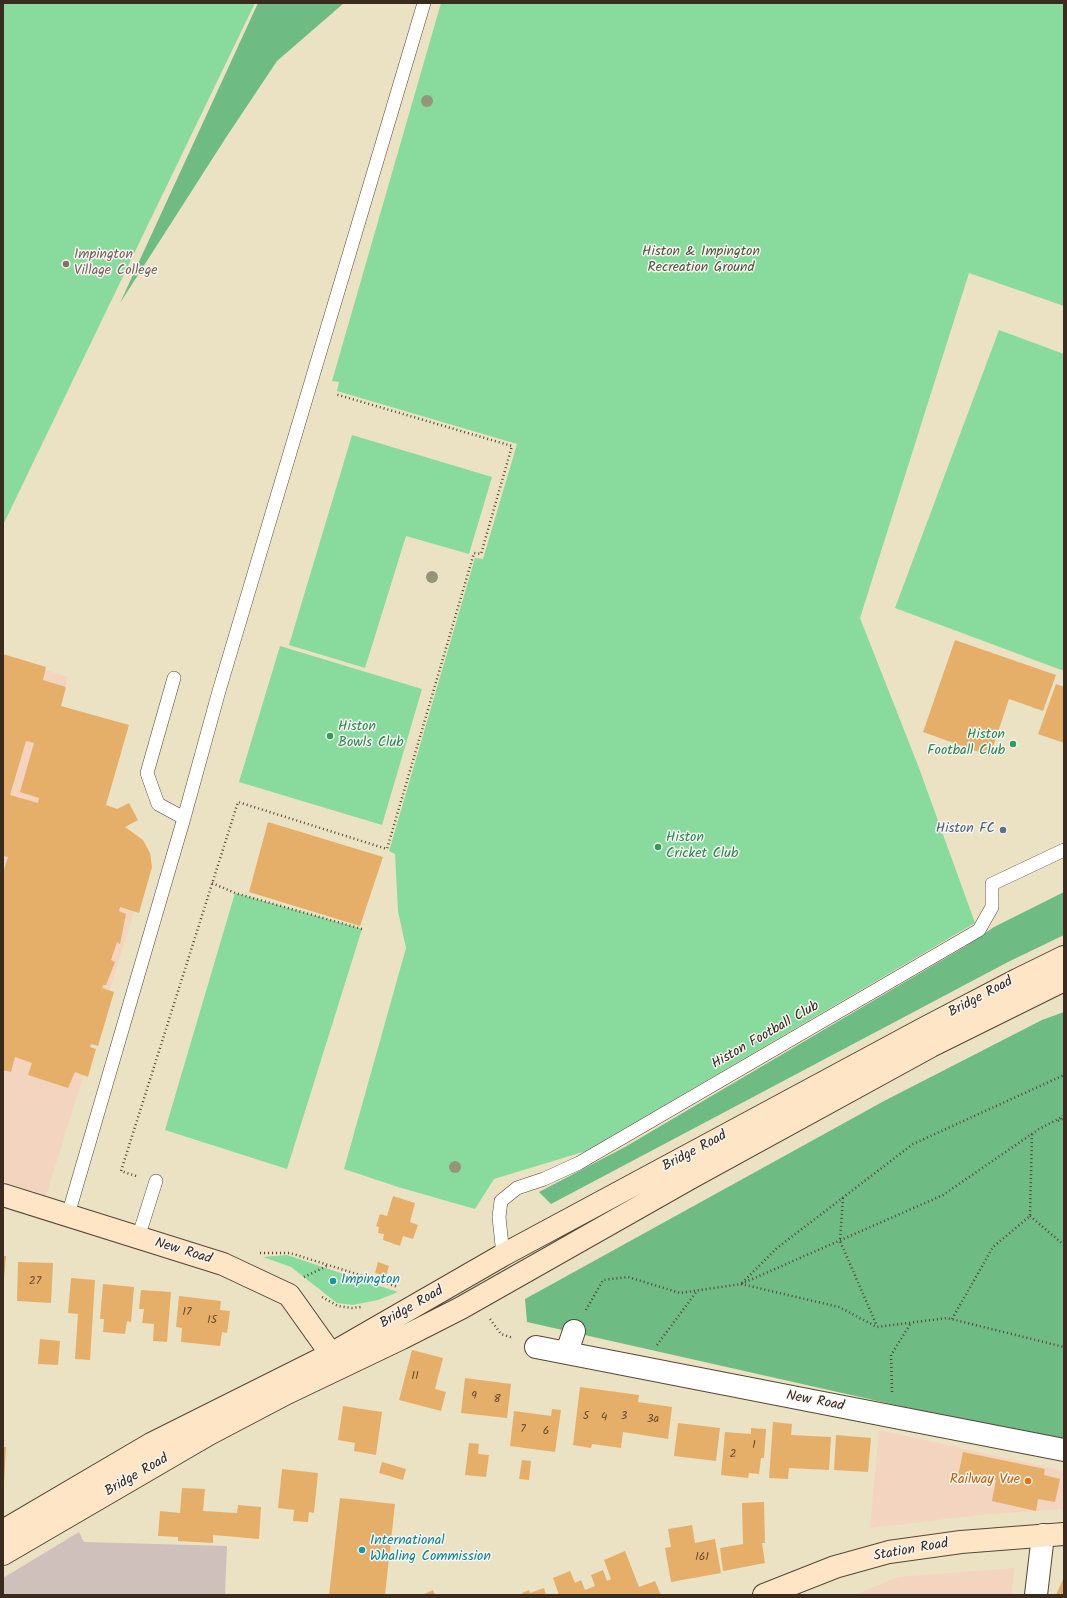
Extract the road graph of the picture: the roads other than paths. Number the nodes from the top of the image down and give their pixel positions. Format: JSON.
{"nodes":[{"id":1,"x":424,"y":3,"type":"edge"},
{"id":2,"x":174,"y":678,"type":"dead end"},
{"id":3,"x":184,"y":818,"type":"junction"},
{"id":4,"x":1064,"y":850,"type":"edge"},
{"id":5,"x":1064,"y":957,"type":"edge"},
{"id":6,"x":1064,"y":980,"type":"edge"},
{"id":7,"x":156,"y":1181,"type":"road end"},
{"id":8,"x":3,"y":1195,"type":"edge"},
{"id":9,"x":68,"y":1215,"type":"junction"},
{"id":10,"x":138,"y":1238,"type":"junction"},
{"id":11,"x":503,"y":1255,"type":"junction"},
{"id":12,"x":574,"y":1331,"type":"road end"},
{"id":13,"x":402,"y":1338,"type":"junction"},
{"id":14,"x":536,"y":1347,"type":"dead end"},
{"id":15,"x":566,"y":1352,"type":"junction"},
{"id":16,"x":332,"y":1354,"type":"junction"},
{"id":17,"x":287,"y":1393,"type":"junction"},
{"id":18,"x":1064,"y":1450,"type":"edge"},
{"id":19,"x":3,"y":1531,"type":"edge"},
{"id":20,"x":1064,"y":1534,"type":"edge"},
{"id":21,"x":1042,"y":1535,"type":"junction"},
{"id":22,"x":3,"y":1554,"type":"edge"},
{"id":23,"x":764,"y":1595,"type":"edge"},
{"id":24,"x":1036,"y":1595,"type":"edge"}],
"edges":[{"from":1,"to":3,"type":"lane"},
{"from":2,"to":3,"type":"lane"},
{"from":3,"to":9,"type":"lane"},
{"from":4,"to":11,"type":"lane","name":"Histon Football Club"},
{"from":5,"to":11,"type":"main road","name":"Bridge Road"},
{"from":6,"to":13,"type":"main road","name":"Bridge Road"},
{"from":7,"to":10,"type":"lane"},
{"from":8,"to":9,"type":"main road","name":"New Road"},
{"from":9,"to":10,"type":"main road","name":"New Road"},
{"from":10,"to":16,"type":"main road","name":"New Road"},
{"from":11,"to":16,"type":"main road","name":"Bridge Road"},
{"from":12,"to":15,"type":"street"},
{"from":13,"to":16,"type":"main road","name":"Bridge Road"},
{"from":13,"to":17,"type":"main road","name":"Bridge Road"},
{"from":14,"to":15,"type":"street","name":"New Road"},
{"from":15,"to":18,"type":"street","name":"New Road"},
{"from":16,"to":17,"type":"main road"},
{"from":16,"to":19,"type":"main road","name":"Bridge Road"},
{"from":17,"to":22,"type":"main road","name":"Bridge Road"},
{"from":20,"to":21,"type":"main road","name":"Station Road"},
{"from":21,"to":23,"type":"main road","name":"Station Road"},
{"from":21,"to":24,"type":"street"}]}
